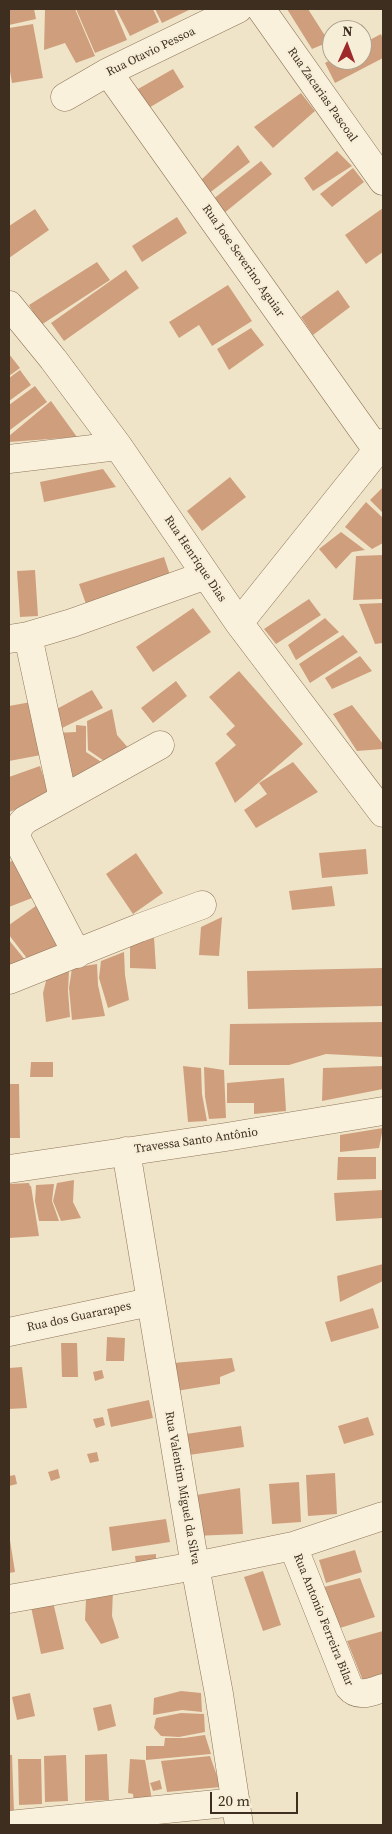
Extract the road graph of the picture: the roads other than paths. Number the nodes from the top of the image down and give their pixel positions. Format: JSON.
{"nodes":[{"id":1,"x":238,"y":9,"type":"edge"},
{"id":2,"x":261,"y":9,"type":"edge"},
{"id":3,"x":108,"y":72,"type":"junction"},
{"id":4,"x":65,"y":97,"type":"dead end"},
{"id":5,"x":383,"y":181,"type":"edge"},
{"id":6,"x":10,"y":308,"type":"edge"},
{"id":7,"x":118,"y":446,"type":"junction"},
{"id":8,"x":380,"y":447,"type":"edge"},
{"id":9,"x":9,"y":460,"type":"edge"},
{"id":10,"x":206,"y":575,"type":"junction"},
{"id":11,"x":239,"y":623,"type":"junction"},
{"id":12,"x":18,"y":637,"type":"edge"},
{"id":13,"x":160,"y":745,"type":"dead end"},
{"id":14,"x":63,"y":799,"type":"junction"},
{"id":15,"x":382,"y":804,"type":"edge"},
{"id":16,"x":202,"y":905,"type":"dead end"},
{"id":17,"x":78,"y":954,"type":"junction"},
{"id":18,"x":9,"y":980,"type":"edge"},
{"id":19,"x":383,"y":1111,"type":"edge"},
{"id":20,"x":126,"y":1151,"type":"junction"},
{"id":21,"x":9,"y":1169,"type":"edge"},
{"id":22,"x":150,"y":1302,"type":"junction"},
{"id":23,"x":9,"y":1332,"type":"edge"},
{"id":24,"x":383,"y":1516,"type":"edge"},
{"id":25,"x":293,"y":1546,"type":"junction"},
{"id":26,"x":195,"y":1566,"type":"junction"},
{"id":27,"x":9,"y":1600,"type":"edge"},
{"id":28,"x":383,"y":1688,"type":"edge"},
{"id":29,"x":237,"y":1814,"type":"edge"},
{"id":30,"x":9,"y":1825,"type":"edge"}],
"edges":[{"from":1,"to":3,"type":"street","name":"Rua Otavio Pessoa"},
{"from":2,"to":5,"type":"street","name":"Rua Zacarias Pascoal"},
{"from":3,"to":4,"type":"street","name":"Rua Otavio Pessoa"},
{"from":3,"to":8,"type":"street","name":"Rua Jose Severino Aguiar"},
{"from":6,"to":7,"type":"street","name":"Rua Henrique Dias"},
{"from":7,"to":9,"type":"street"},
{"from":7,"to":10,"type":"street","name":"Rua Henrique Dias"},
{"from":8,"to":11,"type":"street"},
{"from":10,"to":11,"type":"street","name":"Rua Henrique Dias"},
{"from":10,"to":12,"type":"street"},
{"from":11,"to":15,"type":"street","name":"Rua Henrique Dias"},
{"from":12,"to":14,"type":"street"},
{"from":13,"to":14,"type":"street"},
{"from":14,"to":17,"type":"street"},
{"from":16,"to":17,"type":"street"},
{"from":17,"to":18,"type":"street"},
{"from":19,"to":20,"type":"street","name":"Travessa Santo Antônio"},
{"from":20,"to":21,"type":"street","name":"Travessa Santo Antônio"},
{"from":20,"to":22,"type":"street","name":"Rua Valentim Miguel da Silva"},
{"from":22,"to":23,"type":"street","name":"Rua dos Guararapes"},
{"from":22,"to":26,"type":"street","name":"Rua Valentim Miguel da Silva"},
{"from":24,"to":25,"type":"street"},
{"from":25,"to":26,"type":"street"},
{"from":25,"to":28,"type":"street","name":"Rua Antonio Ferreira Bilar"},
{"from":26,"to":27,"type":"street"},
{"from":26,"to":29,"type":"street","name":"Rua Valentim Miguel da Silva"},
{"from":29,"to":30,"type":"street"}]}
